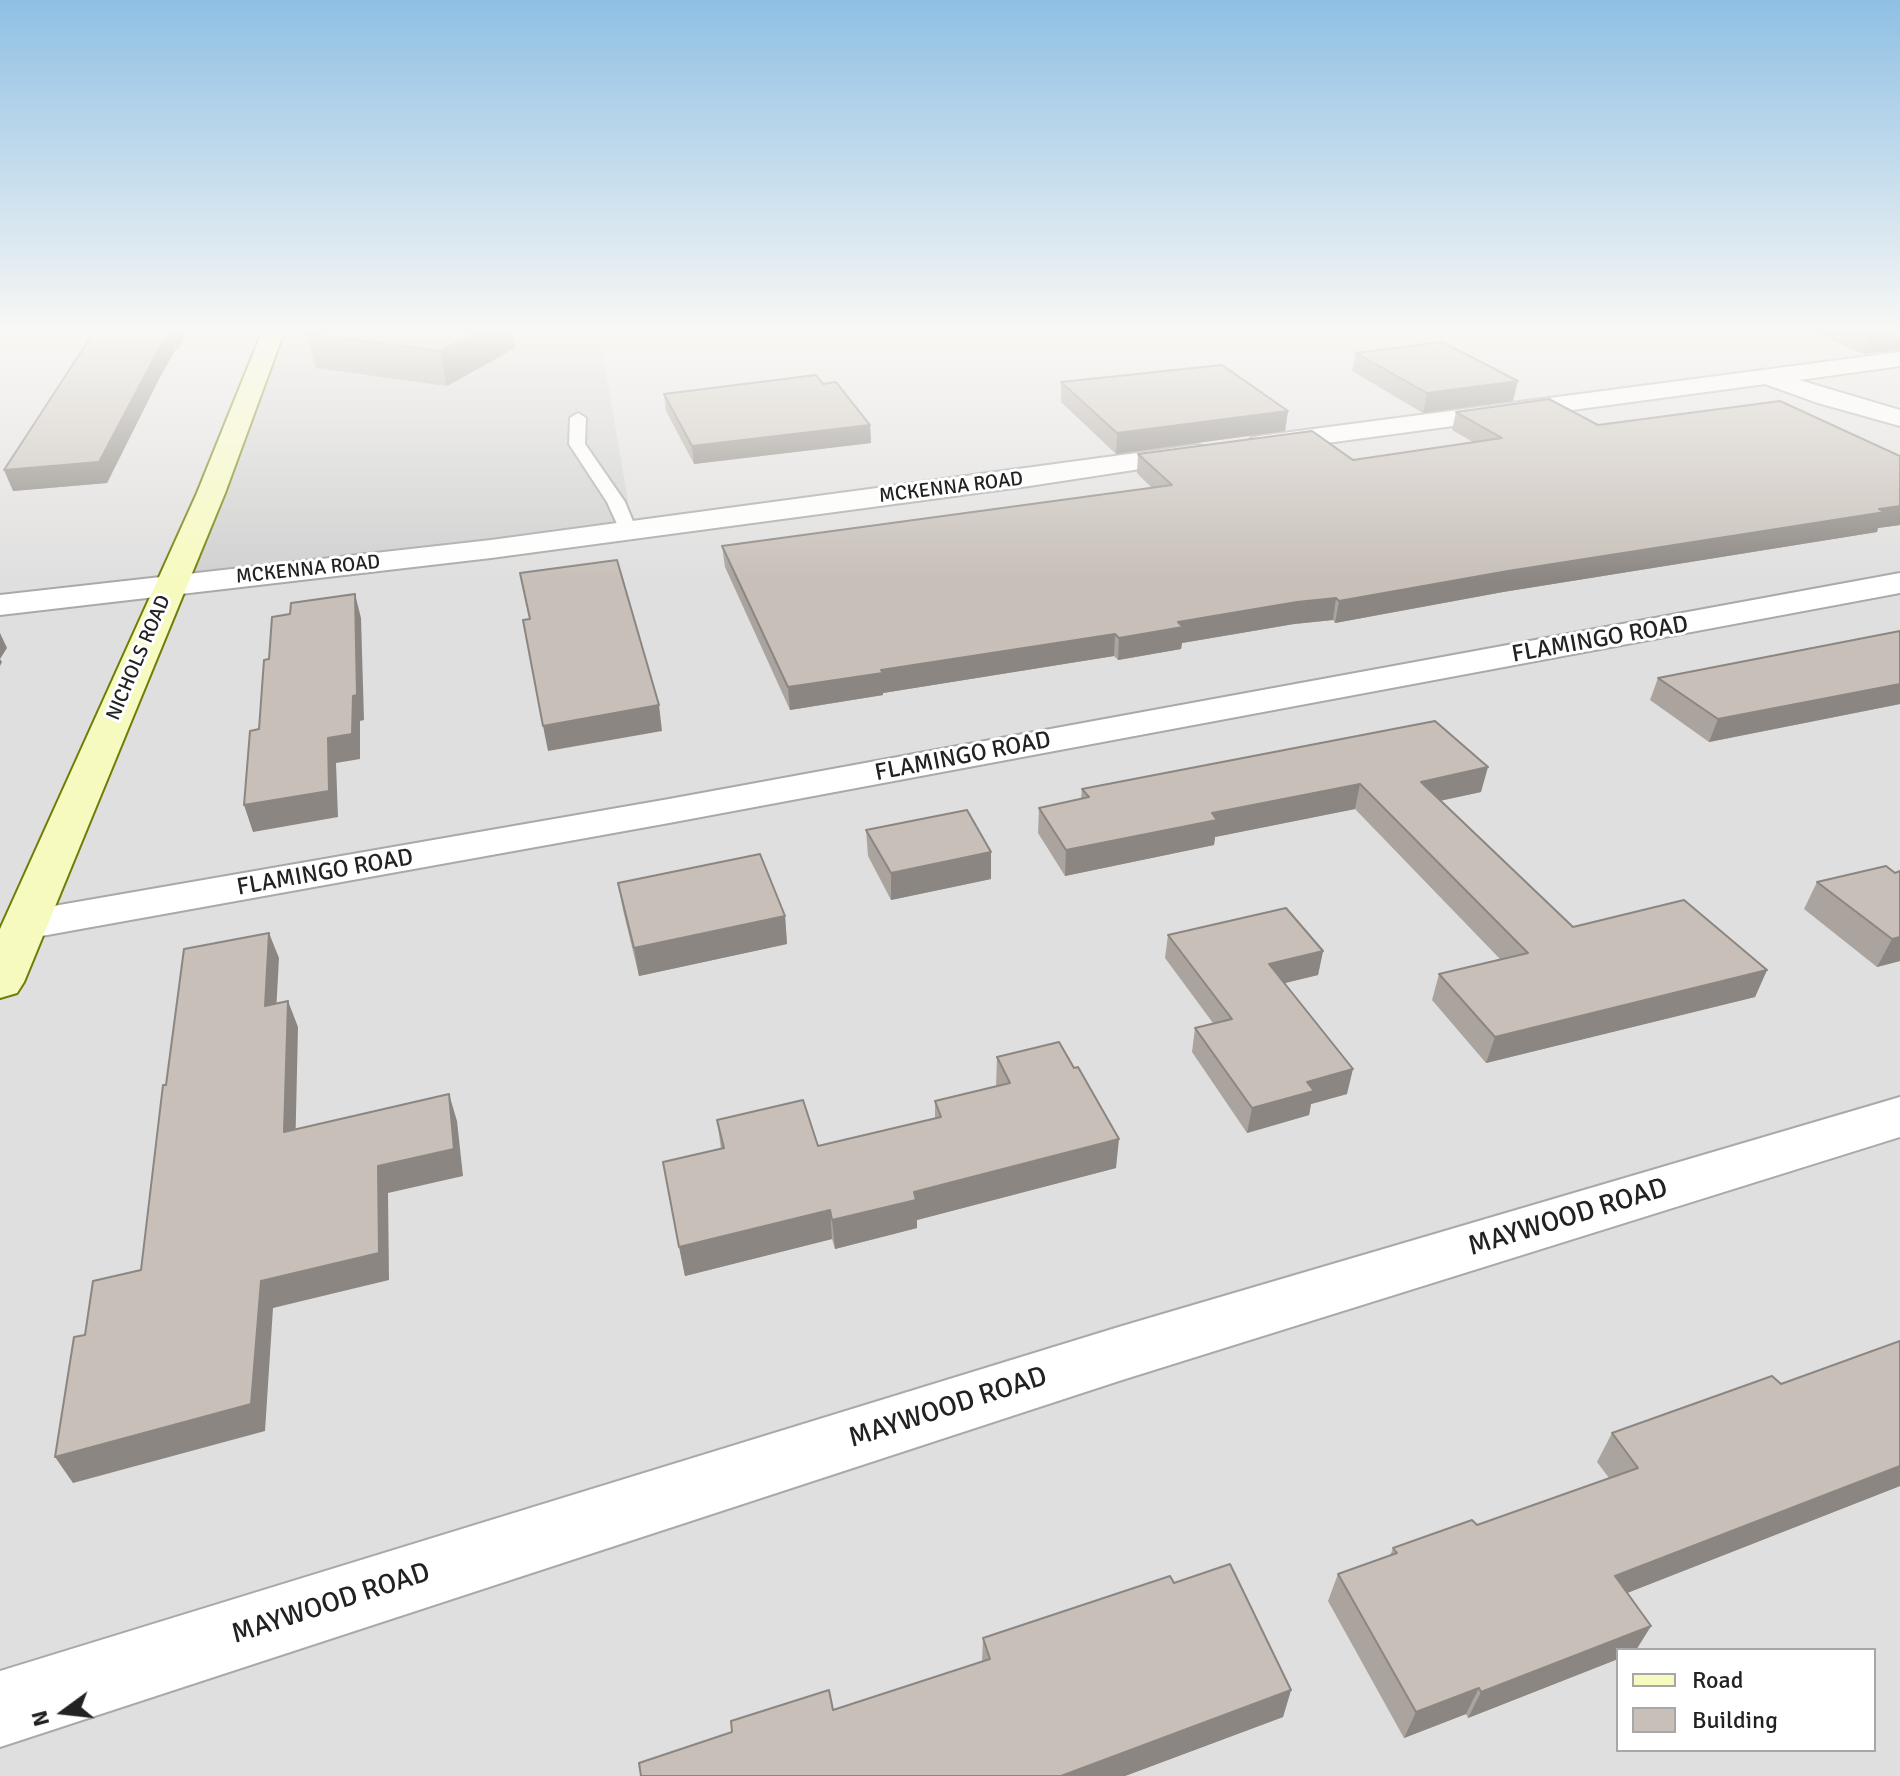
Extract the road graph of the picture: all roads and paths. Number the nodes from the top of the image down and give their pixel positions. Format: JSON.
{"nodes":[{"id":1,"x":241,"y":415,"type":"edge"},
{"id":2,"x":1481,"y":415,"type":"edge"},
{"id":3,"x":578,"y":418,"type":"dead end"},
{"id":4,"x":628,"y":531,"type":"junction"},
{"id":5,"x":1900,"y":583,"type":"edge"},
{"id":6,"x":170,"y":585,"type":"junction"},
{"id":7,"x":0,"y":605,"type":"edge"},
{"id":8,"x":25,"y":925,"type":"junction"},
{"id":9,"x":0,"y":982,"type":"edge"},
{"id":10,"x":1900,"y":1117,"type":"edge"},
{"id":11,"x":0,"y":1709,"type":"edge"}],
"edges":[{"from":1,"to":6,"type":"street","name":"NICHOLS ROAD"},
{"from":2,"to":4,"type":"street","name":"MCKENNA ROAD"},
{"from":3,"to":4,"type":"lane"},
{"from":4,"to":6,"type":"street","name":"MCKENNA ROAD"},
{"from":5,"to":8,"type":"street","name":"FLAMINGO ROAD"},
{"from":6,"to":7,"type":"street","name":"MCKENNA ROAD"},
{"from":6,"to":8,"type":"street","name":"NICHOLS ROAD"},
{"from":8,"to":9,"type":"street","name":"NICHOLS ROAD"},
{"from":10,"to":11,"type":"street","name":"MAYWOOD ROAD"}]}
